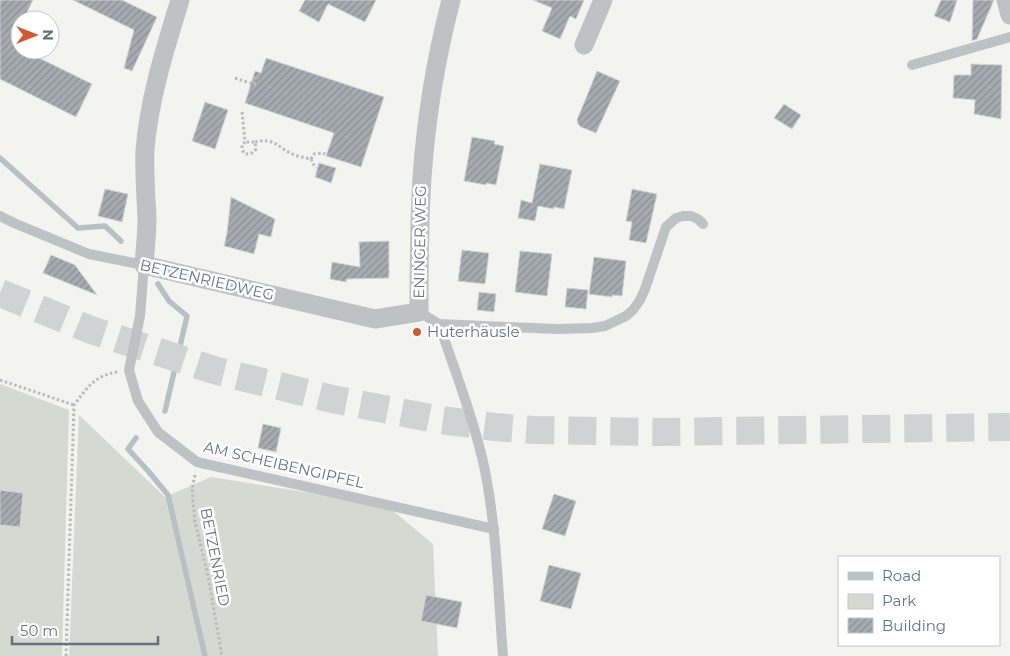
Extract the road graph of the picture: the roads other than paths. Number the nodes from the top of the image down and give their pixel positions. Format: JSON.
{"nodes":[{"id":1,"x":180,"y":0,"type":"edge"},
{"id":2,"x":450,"y":0,"type":"edge"},
{"id":3,"x":603,"y":0,"type":"edge"},
{"id":4,"x":1006,"y":0,"type":"edge"},
{"id":5,"x":1010,"y":15,"type":"edge"},
{"id":6,"x":1010,"y":37,"type":"edge"},
{"id":7,"x":584,"y":45,"type":"dead end"},
{"id":8,"x":912,"y":65,"type":"dead end"},
{"id":9,"x":0,"y":216,"type":"edge"},
{"id":10,"x":703,"y":224,"type":"dead end"},
{"id":11,"x":144,"y":265,"type":"junction"},
{"id":12,"x":419,"y":312,"type":"junction"},
{"id":13,"x":439,"y":324,"type":"junction"},
{"id":14,"x":494,"y":530,"type":"junction"},
{"id":15,"x":503,"y":656,"type":"edge"}],
"edges":[{"from":1,"to":11,"type":"street"},
{"from":2,"to":12,"type":"street","name":"ENINGER WEG"},
{"from":3,"to":7,"type":"street"},
{"from":4,"to":5,"type":"street"},
{"from":6,"to":8,"type":"lane"},
{"from":9,"to":11,"type":"lane","name":"BETZENRIEDWEG"},
{"from":10,"to":13,"type":"lane","name":"ENINGER WEG"},
{"from":11,"to":12,"type":"street","name":"BETZENRIEDWEG"},
{"from":11,"to":14,"type":"lane","name":"AM SCHEIBENGIPFEL"},
{"from":12,"to":13,"type":"lane","name":"ENINGER WEG"},
{"from":13,"to":14,"type":"lane"},
{"from":14,"to":15,"type":"lane"}]}
